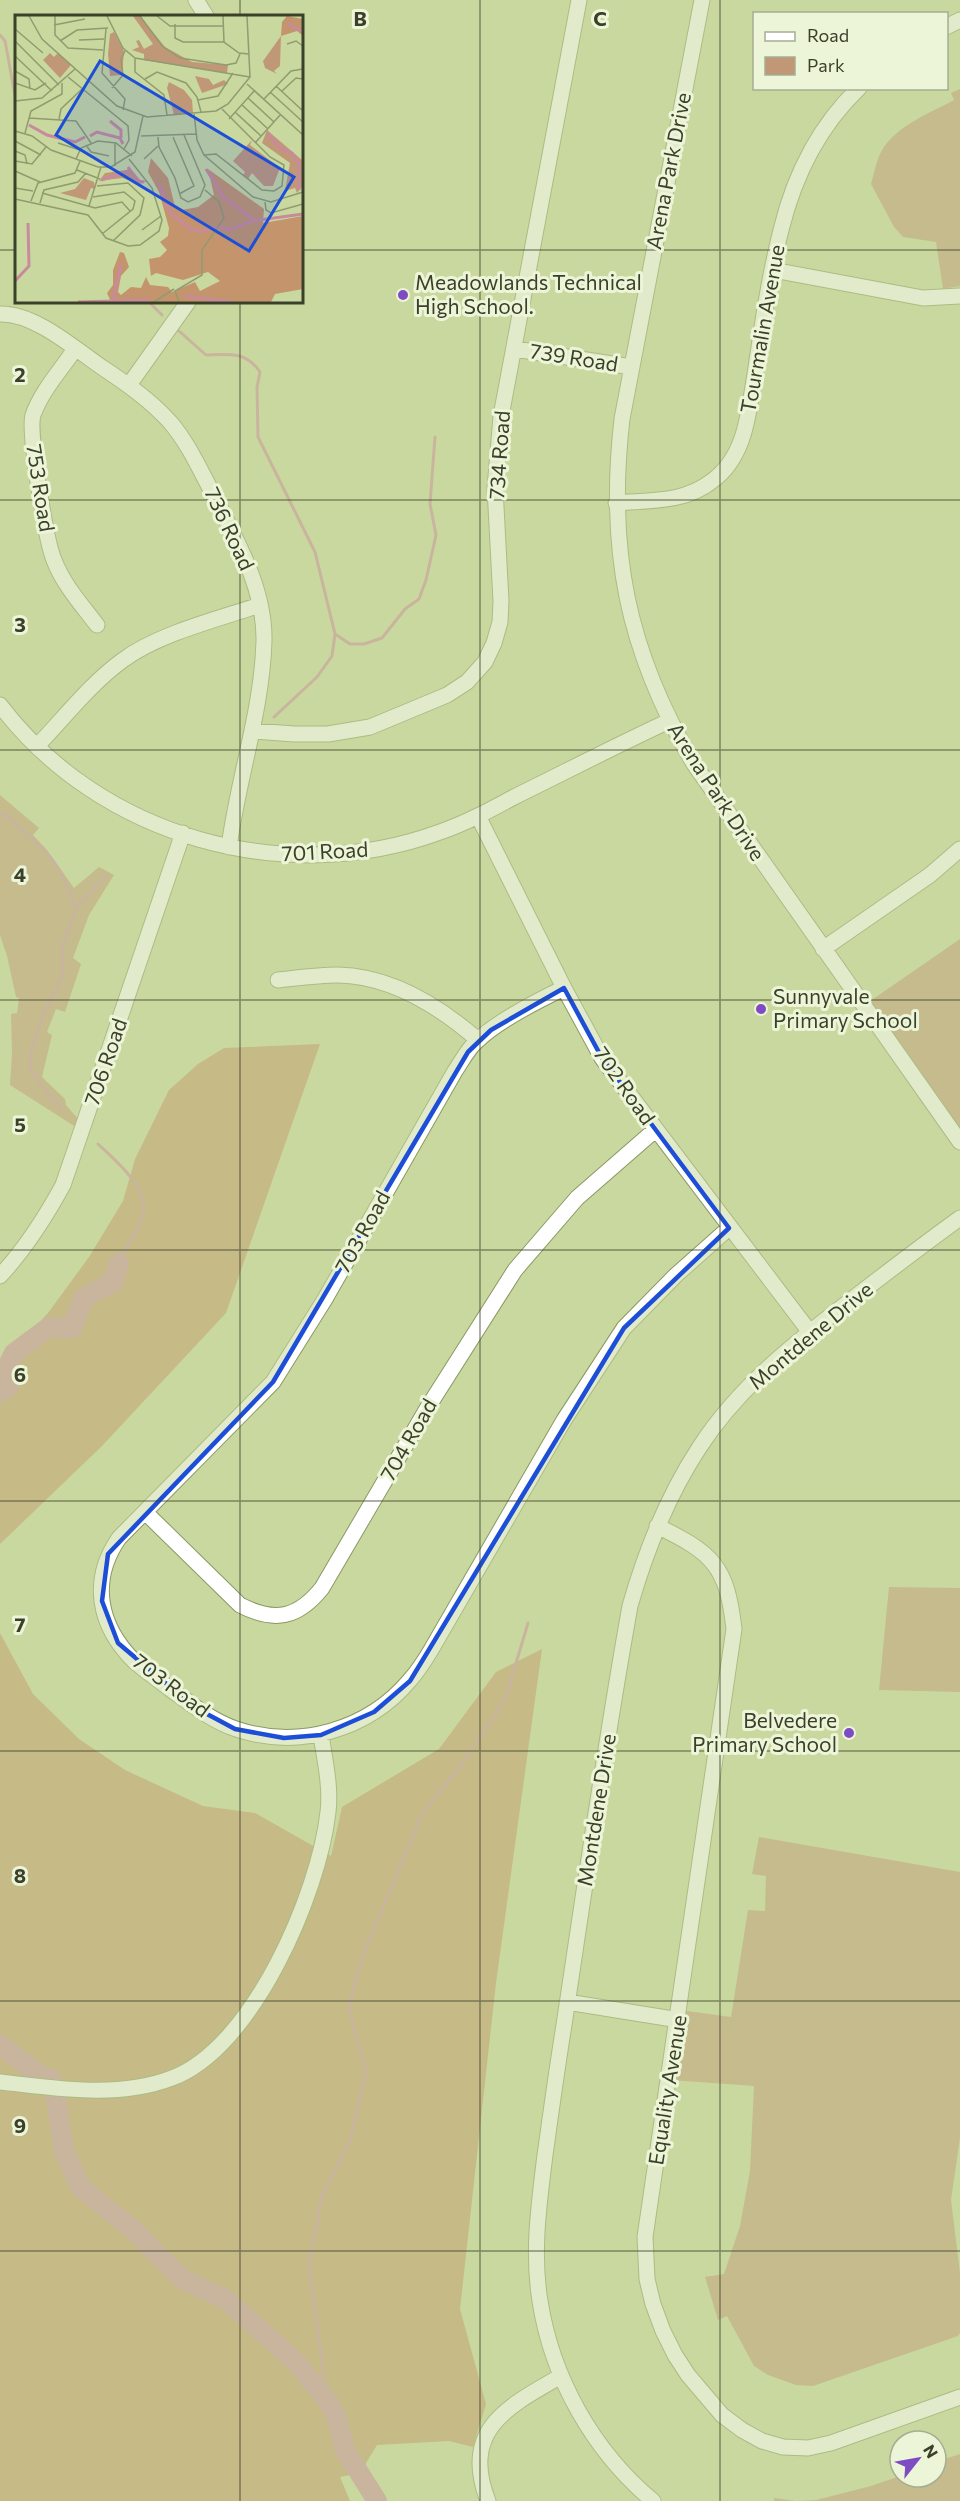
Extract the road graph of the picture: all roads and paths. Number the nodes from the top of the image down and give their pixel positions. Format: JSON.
{"nodes":[{"id":1,"x":196,"y":0,"type":"edge"},
{"id":2,"x":579,"y":0,"type":"edge"},
{"id":3,"x":702,"y":0,"type":"edge"},
{"id":4,"x":205,"y":15,"type":"edge"},
{"id":5,"x":857,"y":90,"type":"edge"},
{"id":6,"x":772,"y":270,"type":"junction"},
{"id":7,"x":960,"y":296,"type":"edge"},
{"id":8,"x":187,"y":303,"type":"edge"},
{"id":9,"x":0,"y":314,"type":"edge"},
{"id":10,"x":75,"y":349,"type":"junction"},
{"id":11,"x":515,"y":349,"type":"junction"},
{"id":12,"x":632,"y":367,"type":"junction"},
{"id":13,"x":129,"y":385,"type":"junction"},
{"id":14,"x":616,"y":503,"type":"junction"},
{"id":15,"x":260,"y":605,"type":"junction"},
{"id":16,"x":97,"y":625,"type":"dead end"},
{"id":17,"x":0,"y":705,"type":"edge"},
{"id":18,"x":669,"y":721,"type":"junction"},
{"id":19,"x":253,"y":731,"type":"junction"},
{"id":20,"x":38,"y":746,"type":"junction"},
{"id":21,"x":478,"y":816,"type":"junction"},
{"id":22,"x":183,"y":833,"type":"junction"},
{"id":23,"x":229,"y":847,"type":"junction"},
{"id":24,"x":960,"y":849,"type":"edge"},
{"id":25,"x":823,"y":950,"type":"junction"},
{"id":26,"x":278,"y":980,"type":"dead end"},
{"id":27,"x":564,"y":988,"type":"junction"},
{"id":28,"x":478,"y":1040,"type":"junction"},
{"id":29,"x":655,"y":1130,"type":"junction"},
{"id":30,"x":960,"y":1142,"type":"edge"},
{"id":31,"x":960,"y":1218,"type":"edge"},
{"id":32,"x":729,"y":1228,"type":"junction"},
{"id":33,"x":0,"y":1276,"type":"edge"},
{"id":34,"x":809,"y":1332,"type":"junction"},
{"id":35,"x":145,"y":1512,"type":"junction"},
{"id":36,"x":657,"y":1526,"type":"junction"},
{"id":37,"x":321,"y":1735,"type":"junction"},
{"id":38,"x":567,"y":2002,"type":"junction"},
{"id":39,"x":679,"y":2020,"type":"junction"},
{"id":40,"x":0,"y":2082,"type":"edge"},
{"id":41,"x":561,"y":2376,"type":"junction"},
{"id":42,"x":960,"y":2397,"type":"edge"},
{"id":43,"x":488,"y":2501,"type":"edge"},
{"id":44,"x":653,"y":2501,"type":"edge"}],
"edges":[{"from":1,"to":4,"type":"street"},
{"from":2,"to":11,"type":"street","name":"734 Road"},
{"from":3,"to":12,"type":"street","name":"Arena Park Drive"},
{"from":5,"to":6,"type":"street","name":"Tourmalin Avenue"},
{"from":6,"to":7,"type":"street"},
{"from":6,"to":14,"type":"street","name":"Tourmalin Avenue"},
{"from":8,"to":13,"type":"street"},
{"from":9,"to":10,"type":"street","name":"736 Road"},
{"from":10,"to":13,"type":"street","name":"736 Road"},
{"from":10,"to":16,"type":"street","name":"753 Road"},
{"from":11,"to":12,"type":"street","name":"739 Road"},
{"from":11,"to":19,"type":"street","name":"734 Road"},
{"from":12,"to":14,"type":"street","name":"Arena Park Drive"},
{"from":13,"to":15,"type":"street","name":"736 Road"},
{"from":14,"to":18,"type":"street","name":"Arena Park Drive"},
{"from":15,"to":19,"type":"street","name":"736 Road"},
{"from":15,"to":20,"type":"street"},
{"from":17,"to":20,"type":"street","name":"701 Road"},
{"from":18,"to":21,"type":"street","name":"701 Road"},
{"from":18,"to":25,"type":"street","name":"Arena Park Drive"},
{"from":19,"to":23,"type":"street","name":"736 Road"},
{"from":20,"to":22,"type":"street","name":"701 Road"},
{"from":21,"to":23,"type":"street","name":"701 Road"},
{"from":21,"to":27,"type":"street","name":"702 Road"},
{"from":22,"to":23,"type":"street","name":"701 Road"},
{"from":22,"to":33,"type":"street","name":"706 Road"},
{"from":24,"to":25,"type":"street"},
{"from":25,"to":30,"type":"street","name":"Arena Park Drive"},
{"from":26,"to":28,"type":"street"},
{"from":27,"to":28,"type":"street","name":"703 Road"},
{"from":27,"to":29,"type":"street","name":"702 Road"},
{"from":28,"to":35,"type":"street","name":"703 Road"},
{"from":29,"to":32,"type":"street","name":"702 Road"},
{"from":29,"to":35,"type":"street","name":"704 Road"},
{"from":31,"to":34,"type":"street","name":"Montdene Drive"},
{"from":32,"to":34,"type":"street","name":"702 Road"},
{"from":32,"to":37,"type":"street","name":"703 Road"},
{"from":34,"to":36,"type":"street","name":"Montdene Drive"},
{"from":35,"to":37,"type":"street","name":"703 Road"},
{"from":36,"to":38,"type":"street","name":"Montdene Drive"},
{"from":36,"to":39,"type":"street","name":"Equality Avenue"},
{"from":37,"to":40,"type":"street"},
{"from":38,"to":39,"type":"street"},
{"from":38,"to":41,"type":"street","name":"Montdene Drive"},
{"from":39,"to":42,"type":"street","name":"Equality Avenue"},
{"from":41,"to":43,"type":"street"},
{"from":41,"to":44,"type":"street","name":"Montdene Drive"}]}
